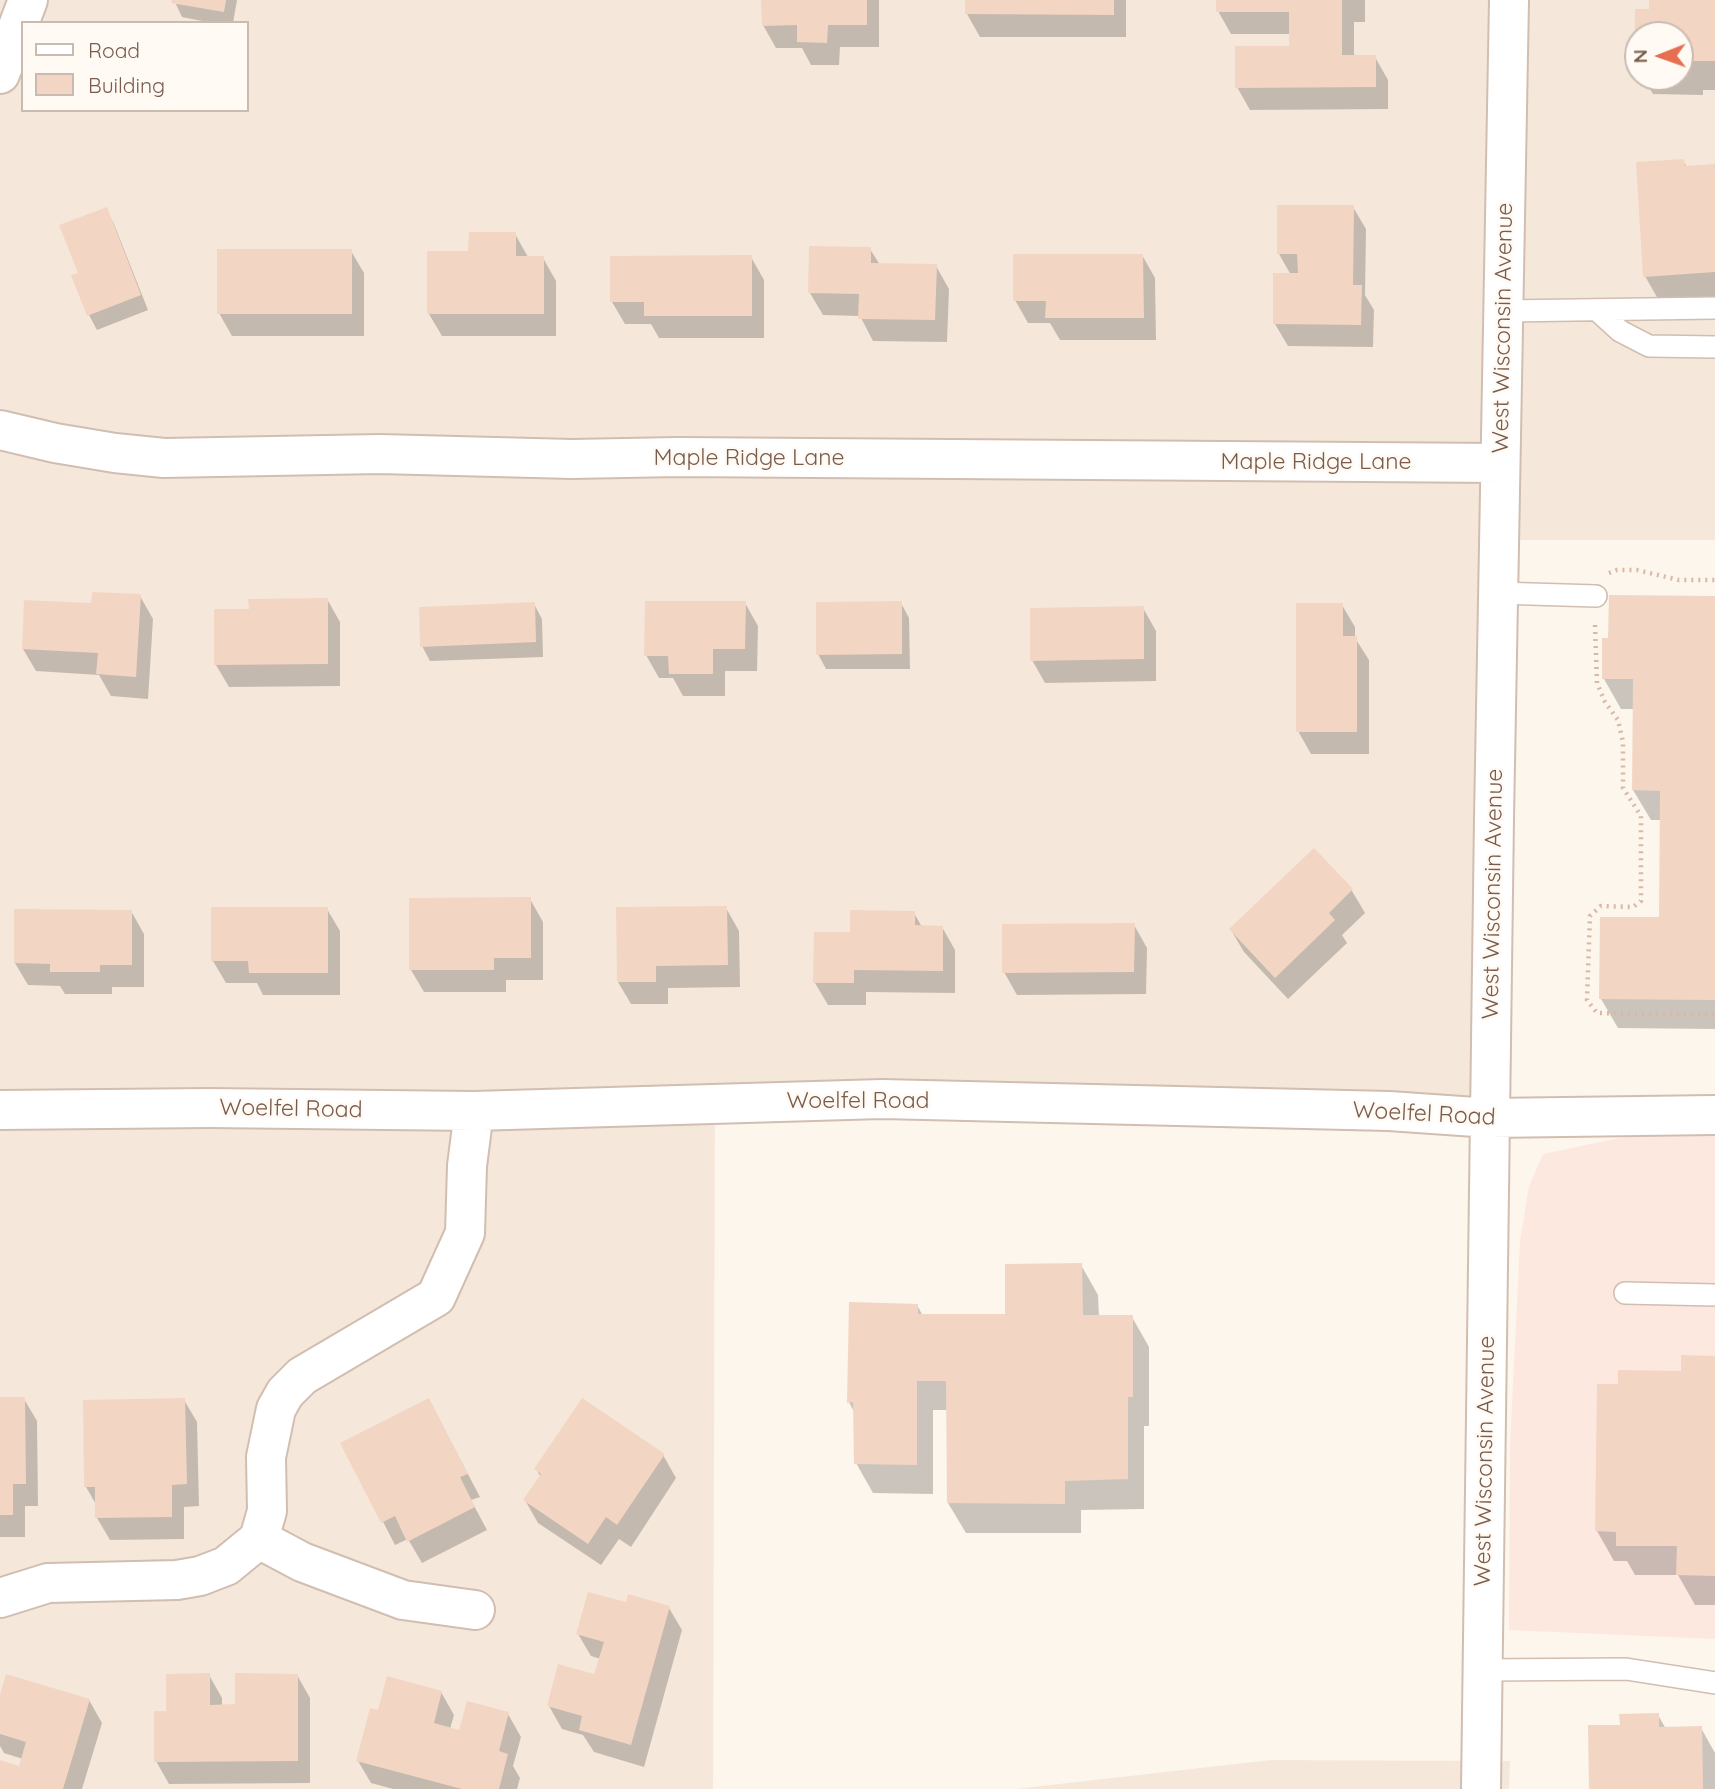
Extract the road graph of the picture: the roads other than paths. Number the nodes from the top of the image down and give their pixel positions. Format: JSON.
{"nodes":[{"id":1,"x":28,"y":0,"type":"edge"},
{"id":2,"x":1508,"y":0,"type":"edge"},
{"id":3,"x":0,"y":74,"type":"edge"},
{"id":4,"x":1715,"y":308,"type":"edge"},
{"id":5,"x":1505,"y":311,"type":"junction"},
{"id":6,"x":1598,"y":311,"type":"junction"},
{"id":7,"x":1715,"y":347,"type":"edge"},
{"id":8,"x":0,"y":430,"type":"edge"},
{"id":9,"x":1500,"y":463,"type":"junction"},
{"id":10,"x":1498,"y":593,"type":"junction"},
{"id":11,"x":1596,"y":596,"type":"road end"},
{"id":12,"x":0,"y":1110,"type":"edge"},
{"id":13,"x":474,"y":1111,"type":"junction"},
{"id":14,"x":1715,"y":1115,"type":"edge"},
{"id":15,"x":1490,"y":1118,"type":"junction"},
{"id":16,"x":1625,"y":1293,"type":"dead end"},
{"id":17,"x":1715,"y":1295,"type":"edge"},
{"id":18,"x":259,"y":1539,"type":"junction"},
{"id":19,"x":1,"y":1596,"type":"edge"},
{"id":20,"x":475,"y":1610,"type":"dead end"},
{"id":21,"x":1483,"y":1670,"type":"junction"},
{"id":22,"x":1715,"y":1683,"type":"edge"},
{"id":23,"x":1481,"y":1789,"type":"edge"}],
"edges":[{"from":1,"to":3,"type":"street"},
{"from":2,"to":5,"type":"street","name":"West Wisconsin Avenue"},
{"from":4,"to":6,"type":"lane"},
{"from":5,"to":6,"type":"lane"},
{"from":5,"to":9,"type":"street","name":"West Wisconsin Avenue"},
{"from":6,"to":7,"type":"lane"},
{"from":8,"to":9,"type":"street","name":"Maple Ridge Lane"},
{"from":9,"to":10,"type":"street","name":"West Wisconsin Avenue"},
{"from":10,"to":11,"type":"lane"},
{"from":10,"to":15,"type":"street","name":"West Wisconsin Avenue"},
{"from":12,"to":13,"type":"street","name":"Woelfel Road"},
{"from":13,"to":15,"type":"street","name":"Woelfel Road"},
{"from":13,"to":18,"type":"street"},
{"from":14,"to":15,"type":"street","name":"Woelfel Road"},
{"from":15,"to":21,"type":"street","name":"West Wisconsin Avenue"},
{"from":16,"to":17,"type":"lane"},
{"from":18,"to":19,"type":"street"},
{"from":18,"to":20,"type":"street"},
{"from":21,"to":22,"type":"lane"},
{"from":21,"to":23,"type":"street","name":"West Wisconsin Avenue"}]}
